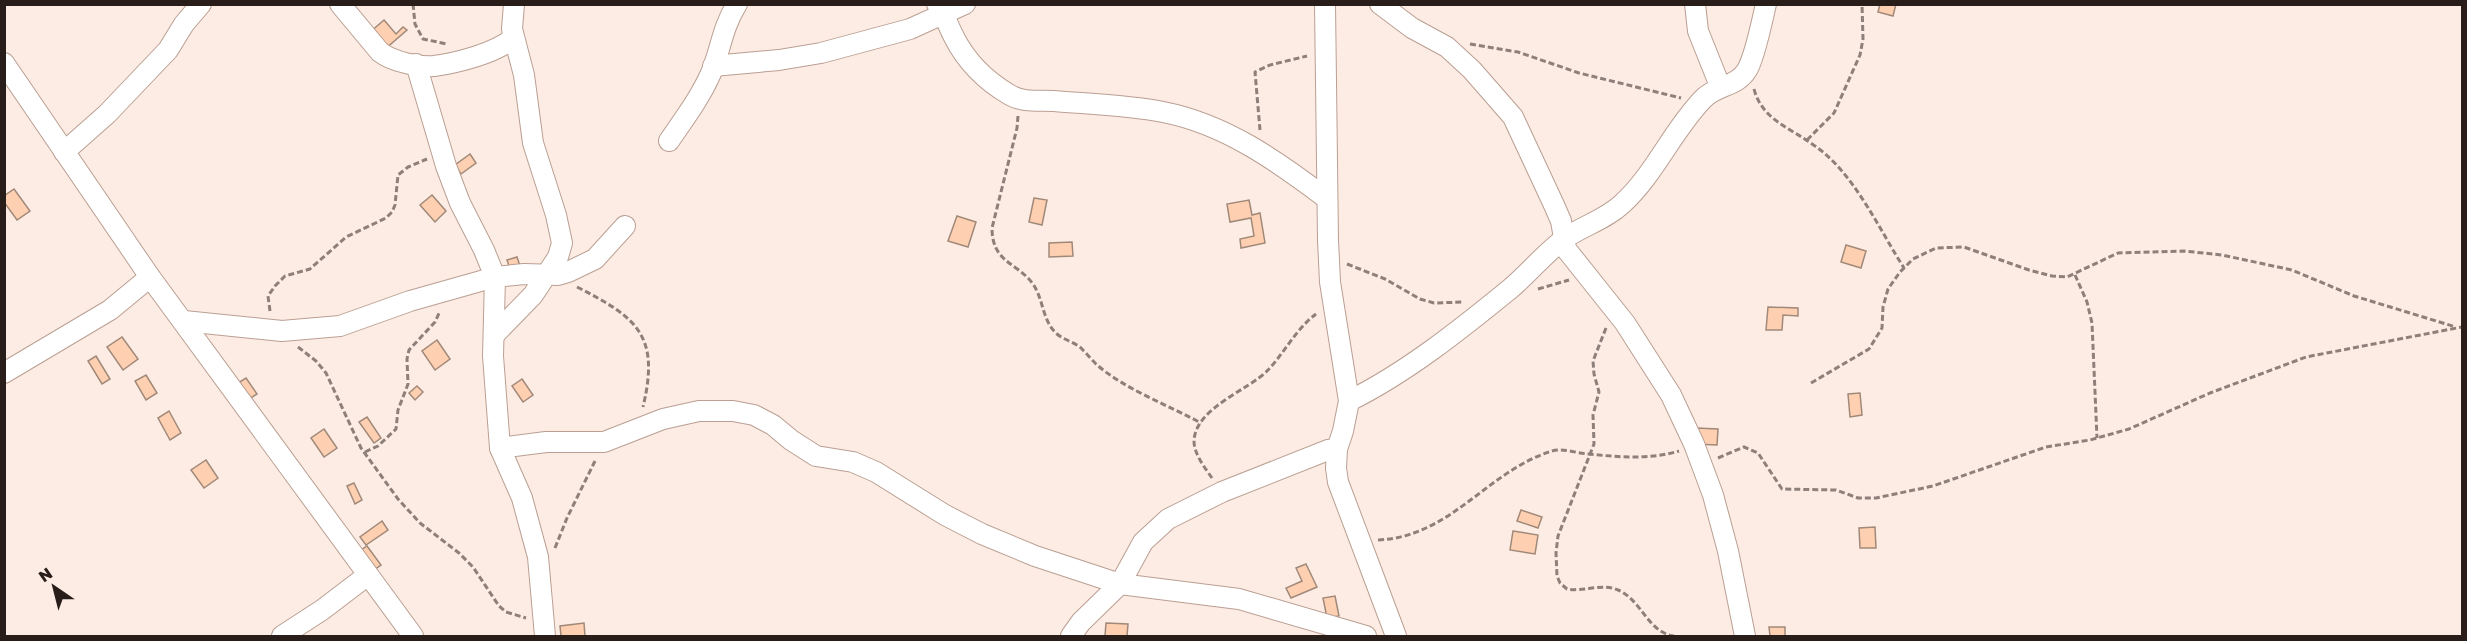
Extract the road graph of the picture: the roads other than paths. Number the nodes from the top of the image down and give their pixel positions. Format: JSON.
{"nodes":[{"id":1,"x":201,"y":4,"type":"edge"},
{"id":2,"x":340,"y":4,"type":"edge"},
{"id":3,"x":514,"y":4,"type":"edge"},
{"id":4,"x":737,"y":4,"type":"edge"},
{"id":5,"x":965,"y":4,"type":"edge"},
{"id":6,"x":1325,"y":4,"type":"edge"},
{"id":7,"x":1380,"y":4,"type":"edge"},
{"id":8,"x":1695,"y":4,"type":"edge"},
{"id":9,"x":1766,"y":4,"type":"edge"},
{"id":10,"x":941,"y":10,"type":"edge"},
{"id":11,"x":513,"y":38,"type":"junction"},
{"id":12,"x":4,"y":63,"type":"edge"},
{"id":13,"x":416,"y":64,"type":"junction"},
{"id":14,"x":713,"y":66,"type":"junction"},
{"id":15,"x":1720,"y":86,"type":"junction"},
{"id":16,"x":669,"y":141,"type":"dead end"},
{"id":17,"x":64,"y":152,"type":"junction"},
{"id":18,"x":1326,"y":198,"type":"junction"},
{"id":19,"x":625,"y":226,"type":"dead end"},
{"id":20,"x":1564,"y":239,"type":"junction"},
{"id":21,"x":548,"y":275,"type":"junction"},
{"id":22,"x":495,"y":277,"type":"junction"},
{"id":23,"x":150,"y":278,"type":"junction"},
{"id":24,"x":184,"y":321,"type":"junction"},
{"id":25,"x":495,"y":335,"type":"junction"},
{"id":26,"x":4,"y":373,"type":"edge"},
{"id":27,"x":1349,"y":401,"type":"junction"},
{"id":28,"x":500,"y":448,"type":"junction"},
{"id":29,"x":1337,"y":449,"type":"junction"},
{"id":30,"x":368,"y":575,"type":"junction"},
{"id":31,"x":1120,"y":584,"type":"junction"},
{"id":32,"x":544,"y":630,"type":"edge"},
{"id":33,"x":282,"y":636,"type":"edge"},
{"id":34,"x":413,"y":636,"type":"edge"},
{"id":35,"x":1071,"y":636,"type":"edge"},
{"id":36,"x":1365,"y":636,"type":"edge"},
{"id":37,"x":1396,"y":636,"type":"edge"},
{"id":38,"x":1745,"y":636,"type":"edge"}],
"edges":[{"from":1,"to":17,"type":"street"},
{"from":2,"to":13,"type":"street"},
{"from":3,"to":11,"type":"street"},
{"from":4,"to":14,"type":"street"},
{"from":5,"to":10,"type":"street"},
{"from":6,"to":18,"type":"street"},
{"from":7,"to":20,"type":"street"},
{"from":8,"to":15,"type":"street"},
{"from":9,"to":15,"type":"street"},
{"from":10,"to":14,"type":"street"},
{"from":10,"to":18,"type":"street"},
{"from":11,"to":13,"type":"street"},
{"from":11,"to":21,"type":"street"},
{"from":12,"to":17,"type":"street"},
{"from":13,"to":22,"type":"street"},
{"from":14,"to":16,"type":"street"},
{"from":15,"to":20,"type":"street"},
{"from":17,"to":23,"type":"street"},
{"from":18,"to":27,"type":"street"},
{"from":19,"to":21,"type":"street"},
{"from":20,"to":27,"type":"street"},
{"from":20,"to":38,"type":"street"},
{"from":21,"to":22,"type":"street"},
{"from":21,"to":25,"type":"street"},
{"from":22,"to":24,"type":"street"},
{"from":22,"to":25,"type":"street"},
{"from":23,"to":24,"type":"street"},
{"from":23,"to":26,"type":"street"},
{"from":24,"to":30,"type":"street"},
{"from":25,"to":28,"type":"street"},
{"from":27,"to":29,"type":"street"},
{"from":28,"to":31,"type":"street"},
{"from":28,"to":32,"type":"street"},
{"from":29,"to":31,"type":"street"},
{"from":29,"to":37,"type":"street"},
{"from":30,"to":33,"type":"street"},
{"from":30,"to":34,"type":"street"},
{"from":31,"to":35,"type":"street"},
{"from":31,"to":36,"type":"street"}]}
